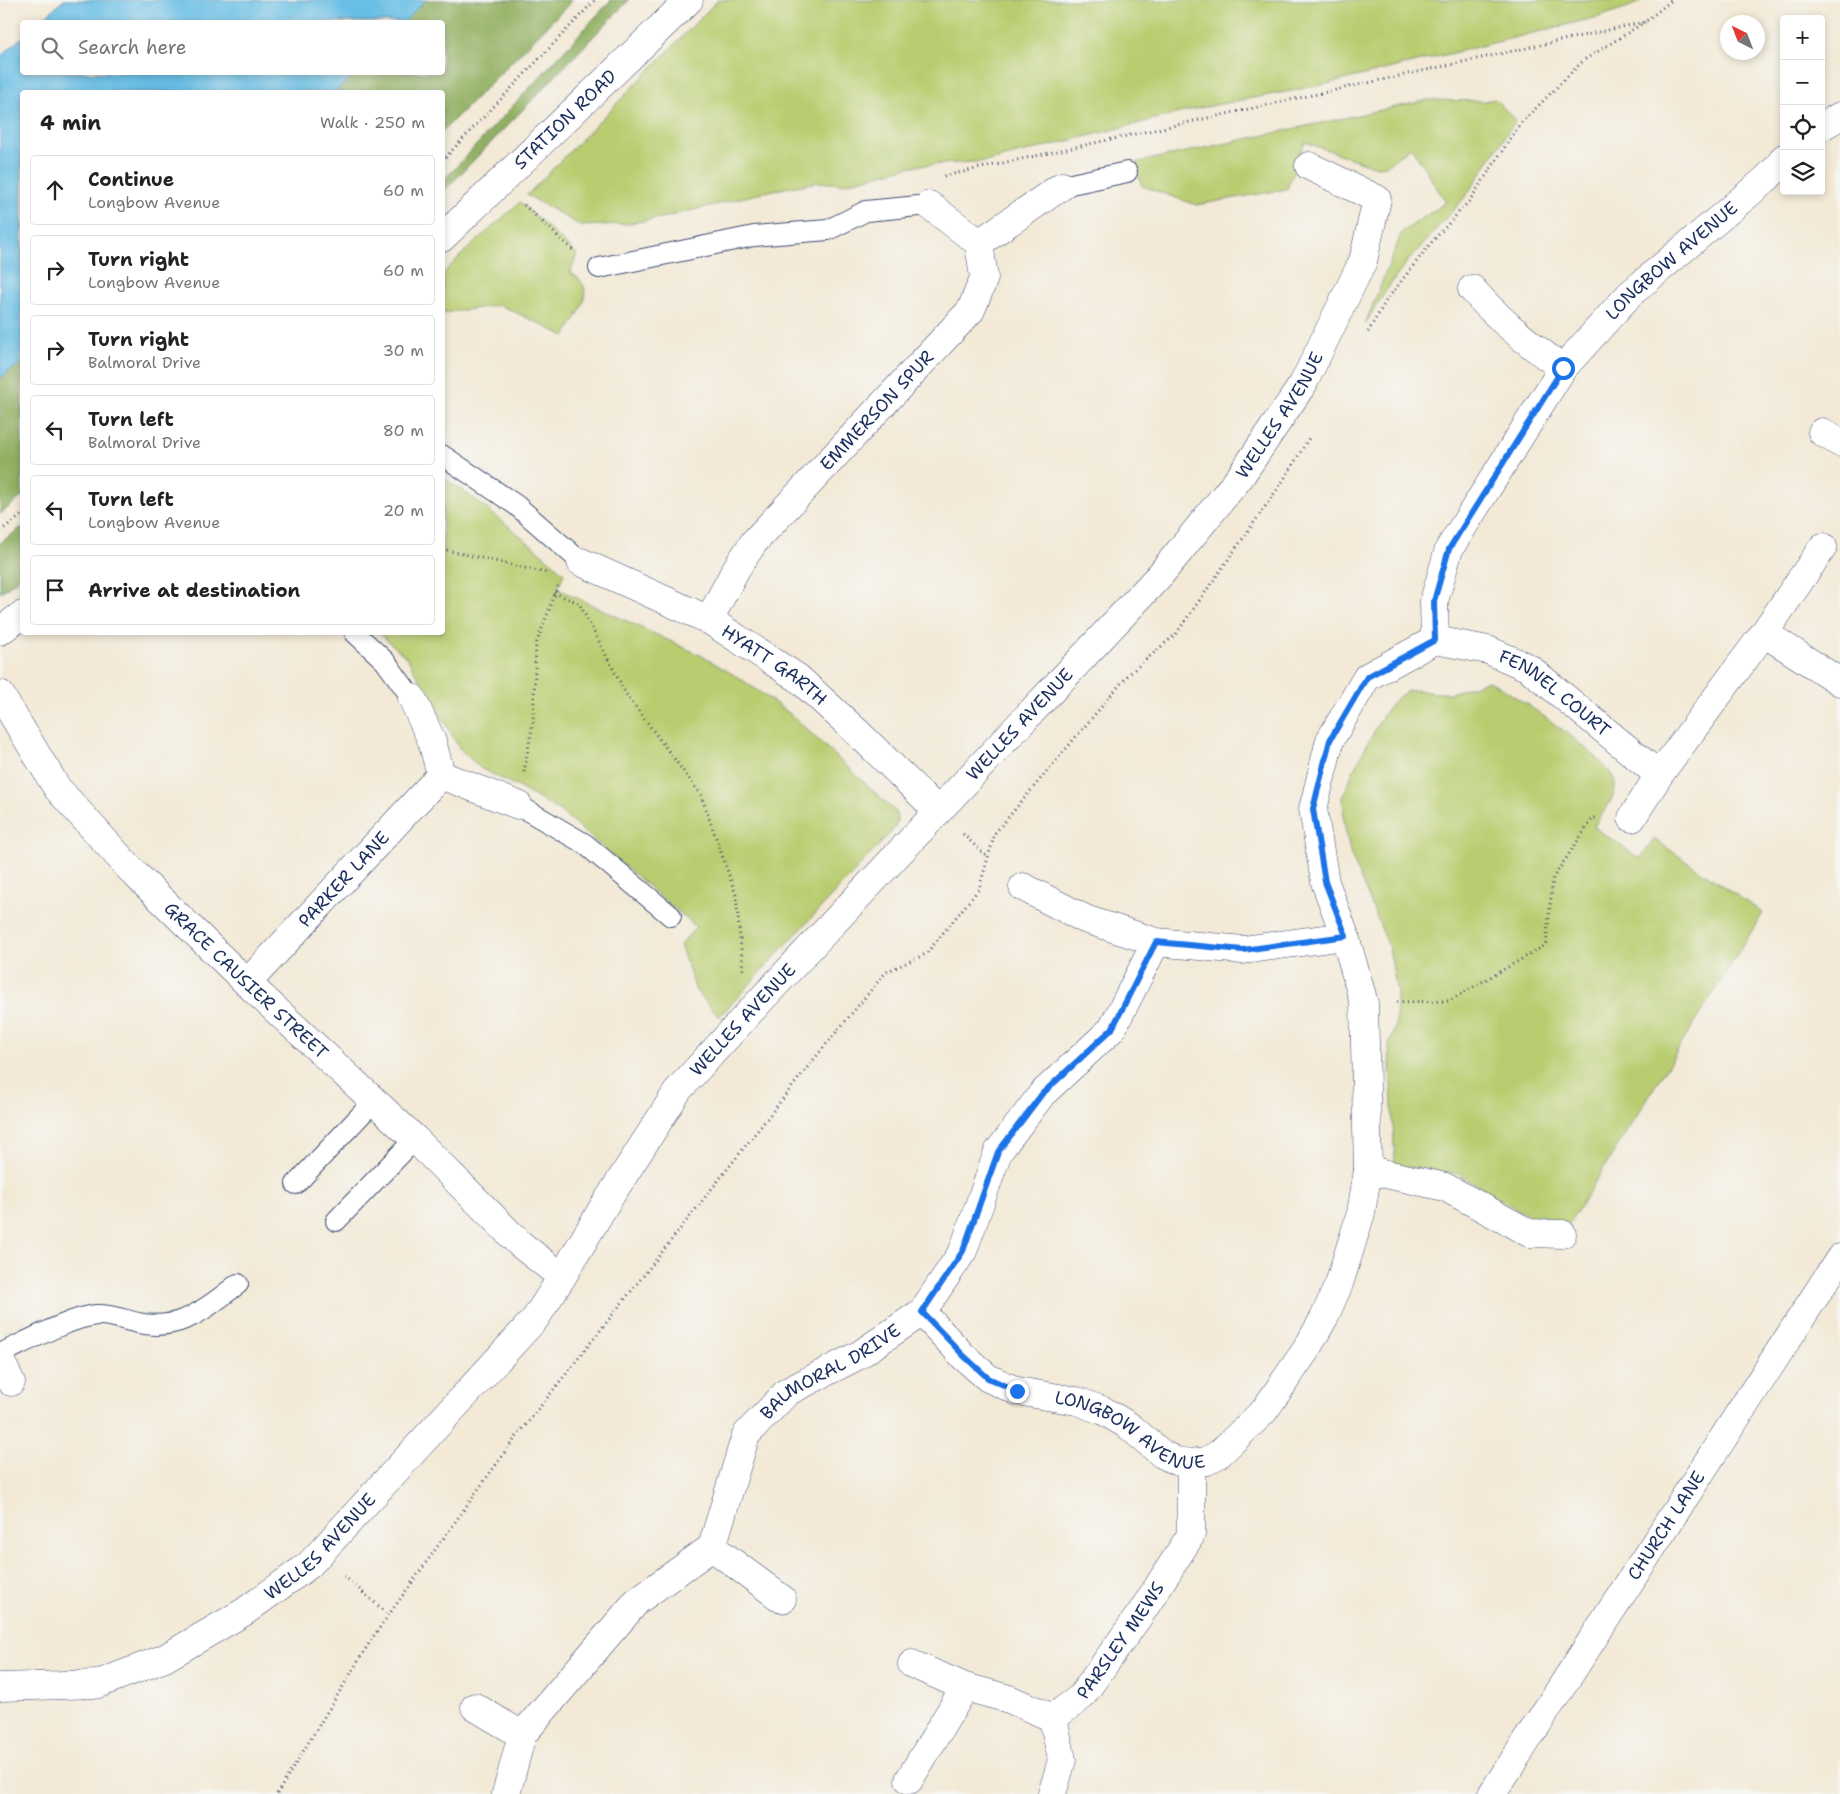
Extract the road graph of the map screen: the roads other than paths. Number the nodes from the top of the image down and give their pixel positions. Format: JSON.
{"nodes":[{"id":1,"x":689,"y":0,"type":"edge"},
{"id":2,"x":1840,"y":116,"type":"edge"},
{"id":3,"x":1825,"y":124,"type":"edge"},
{"id":4,"x":1780,"y":164,"type":"edge"},
{"id":5,"x":1309,"y":166,"type":"dead end"},
{"id":6,"x":1128,"y":172,"type":"dead end"},
{"id":7,"x":1062,"y":186,"type":"joint"},
{"id":8,"x":928,"y":205,"type":"joint"},
{"id":9,"x":445,"y":235,"type":"edge"},
{"id":10,"x":979,"y":243,"type":"junction"},
{"id":11,"x":599,"y":268,"type":"dead end"},
{"id":12,"x":1472,"y":289,"type":"dead end"},
{"id":13,"x":1563,"y":368,"type":"junction"},
{"id":14,"x":445,"y":457,"type":"edge"},
{"id":15,"x":1823,"y":547,"type":"dead end"},
{"id":16,"x":572,"y":569,"type":"joint"},
{"id":17,"x":20,"y":617,"type":"edge"},
{"id":18,"x":709,"y":620,"type":"junction"},
{"id":19,"x":0,"y":632,"type":"edge"},
{"id":20,"x":1764,"y":633,"type":"junction"},
{"id":21,"x":357,"y":635,"type":"edge"},
{"id":22,"x":1435,"y":640,"type":"junction"},
{"id":23,"x":1840,"y":682,"type":"edge"},
{"id":24,"x":0,"y":694,"type":"edge"},
{"id":25,"x":412,"y":698,"type":"joint"},
{"id":26,"x":441,"y":775,"type":"junction"},
{"id":27,"x":1659,"y":775,"type":"junction"},
{"id":28,"x":518,"y":805,"type":"joint"},
{"id":29,"x":938,"y":811,"type":"junction"},
{"id":30,"x":1632,"y":818,"type":"road end"},
{"id":31,"x":1023,"y":887,"type":"dead end"},
{"id":32,"x":671,"y":916,"type":"dead end"},
{"id":33,"x":1346,"y":936,"type":"junction"},
{"id":34,"x":1156,"y":942,"type":"junction"},
{"id":35,"x":247,"y":983,"type":"junction"},
{"id":36,"x":374,"y":1101,"type":"junction"},
{"id":37,"x":415,"y":1139,"type":"junction"},
{"id":38,"x":1368,"y":1170,"type":"junction"},
{"id":39,"x":296,"y":1184,"type":"dead end"},
{"id":40,"x":336,"y":1221,"type":"dead end"},
{"id":41,"x":1562,"y":1234,"type":"dead end"},
{"id":42,"x":1840,"y":1258,"type":"edge"},
{"id":43,"x":562,"y":1277,"type":"junction"},
{"id":44,"x":238,"y":1284,"type":"dead end"},
{"id":45,"x":922,"y":1312,"type":"junction"},
{"id":46,"x":0,"y":1354,"type":"edge"},
{"id":47,"x":1191,"y":1463,"type":"junction"},
{"id":48,"x":712,"y":1548,"type":"junction"},
{"id":49,"x":782,"y":1599,"type":"dead end"},
{"id":50,"x":912,"y":1664,"type":"dead end"},
{"id":51,"x":0,"y":1687,"type":"edge"},
{"id":52,"x":965,"y":1687,"type":"junction"},
{"id":53,"x":475,"y":1707,"type":"dead end"},
{"id":54,"x":1053,"y":1718,"type":"junction"},
{"id":55,"x":522,"y":1735,"type":"junction"},
{"id":56,"x":909,"y":1780,"type":"dead end"},
{"id":57,"x":506,"y":1794,"type":"edge"},
{"id":58,"x":1052,"y":1794,"type":"edge"},
{"id":59,"x":1492,"y":1794,"type":"edge"}],
"edges":[{"from":1,"to":9,"type":"street","name":"STATION ROAD"},
{"from":2,"to":3,"type":"street"},
{"from":4,"to":13,"type":"street","name":"LONGBOW AVENUE"},
{"from":5,"to":29,"type":"street","name":"WELLES AVENUE"},
{"from":6,"to":7,"type":"lane"},
{"from":7,"to":10,"type":"street"},
{"from":8,"to":10,"type":"street"},
{"from":8,"to":11,"type":"lane"},
{"from":10,"to":18,"type":"street","name":"EMMERSON SPUR"},
{"from":12,"to":13,"type":"street"},
{"from":13,"to":22,"type":"street","name":"LONGBOW AVENUE"},
{"from":14,"to":16,"type":"lane"},
{"from":15,"to":20,"type":"street"},
{"from":16,"to":18,"type":"street","name":"HYATT GARTH"},
{"from":17,"to":19,"type":"street"},
{"from":18,"to":29,"type":"street","name":"HYATT GARTH"},
{"from":20,"to":23,"type":"street"},
{"from":20,"to":27,"type":"street"},
{"from":21,"to":25,"type":"lane"},
{"from":22,"to":27,"type":"street","name":"FENNEL COURT"},
{"from":22,"to":33,"type":"street","name":"LONGBOW AVENUE"},
{"from":24,"to":35,"type":"street","name":"GRACE CAUSIER STREET"},
{"from":25,"to":26,"type":"street"},
{"from":26,"to":28,"type":"street"},
{"from":26,"to":35,"type":"street","name":"PARKER LANE"},
{"from":27,"to":30,"type":"street"},
{"from":28,"to":32,"type":"lane"},
{"from":29,"to":43,"type":"street","name":"WELLES AVENUE"},
{"from":31,"to":34,"type":"street"},
{"from":33,"to":34,"type":"street"},
{"from":33,"to":38,"type":"street","name":"LONGBOW AVENUE"},
{"from":34,"to":45,"type":"street","name":"BALMORAL DRIVE"},
{"from":35,"to":36,"type":"street","name":"GRACE CAUSIER STREET"},
{"from":36,"to":37,"type":"street","name":"GRACE CAUSIER STREET"},
{"from":36,"to":39,"type":"lane"},
{"from":37,"to":40,"type":"lane"},
{"from":37,"to":43,"type":"street","name":"GRACE CAUSIER STREET"},
{"from":38,"to":41,"type":"street"},
{"from":38,"to":47,"type":"street","name":"LONGBOW AVENUE"},
{"from":42,"to":59,"type":"street","name":"CHURCH LANE"},
{"from":43,"to":51,"type":"street","name":"WELLES AVENUE"},
{"from":44,"to":46,"type":"lane"},
{"from":45,"to":47,"type":"street","name":"LONGBOW AVENUE"},
{"from":45,"to":48,"type":"street","name":"BALMORAL DRIVE"},
{"from":47,"to":54,"type":"street","name":"PARSLEY MEWS"},
{"from":48,"to":49,"type":"street"},
{"from":48,"to":55,"type":"street"},
{"from":50,"to":52,"type":"street"},
{"from":52,"to":54,"type":"street"},
{"from":52,"to":56,"type":"street"},
{"from":53,"to":55,"type":"street"},
{"from":54,"to":58,"type":"street"},
{"from":55,"to":57,"type":"street"}]}
